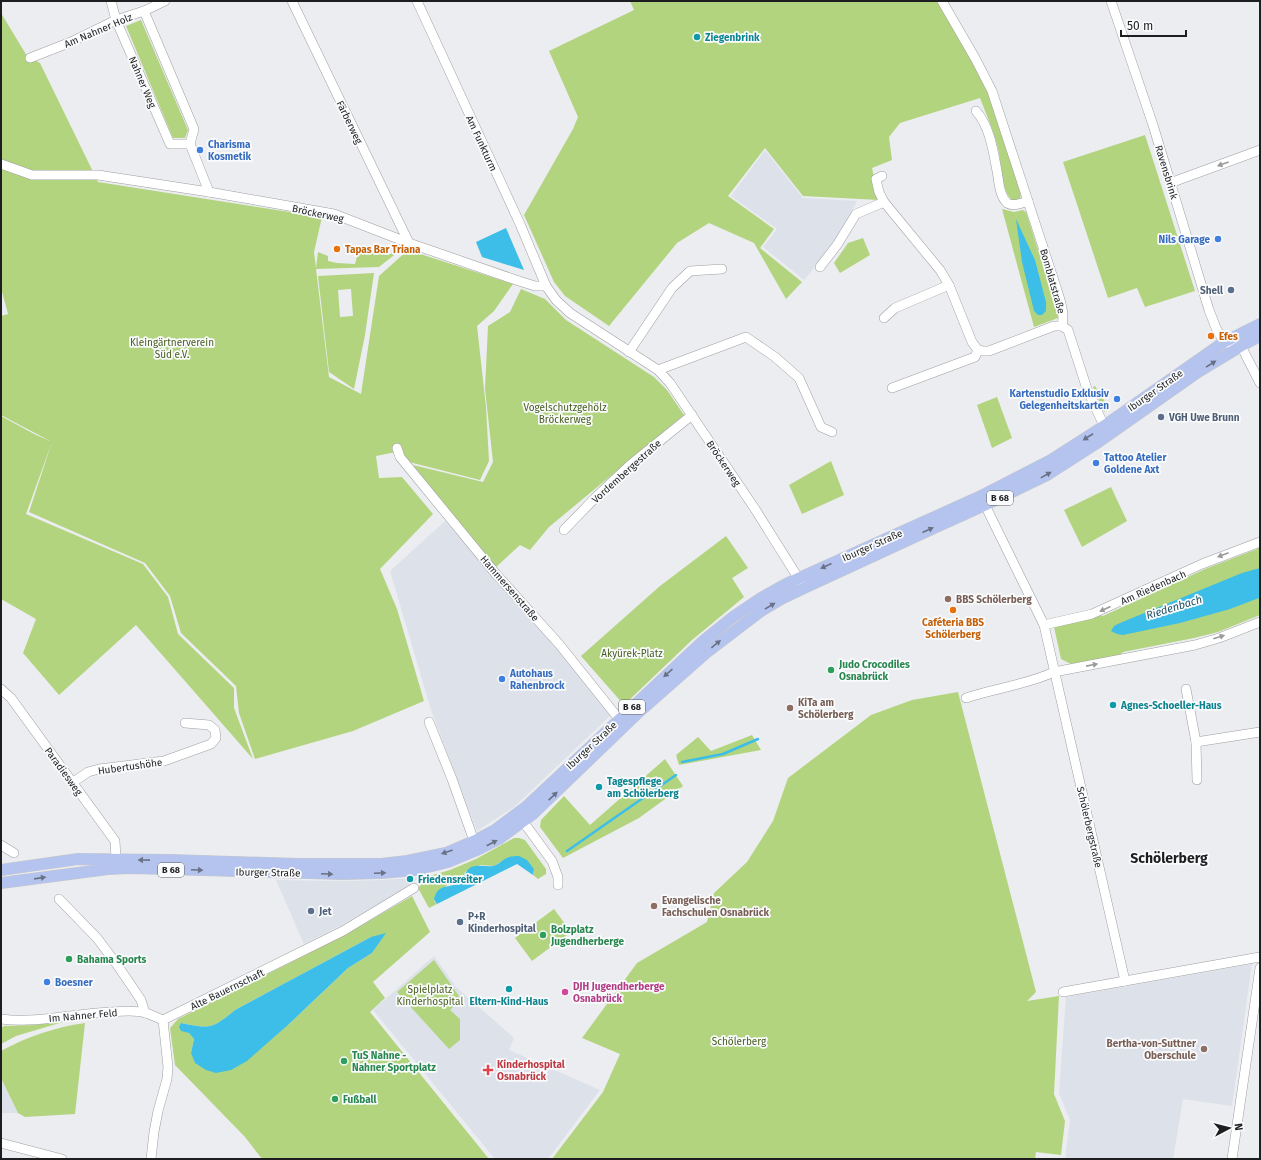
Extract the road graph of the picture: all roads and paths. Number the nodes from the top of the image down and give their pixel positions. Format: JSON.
{"nodes":[{"id":1,"x":111,"y":1,"type":"edge"},
{"id":2,"x":165,"y":1,"type":"edge"},
{"id":3,"x":292,"y":1,"type":"edge"},
{"id":4,"x":417,"y":1,"type":"edge"},
{"id":5,"x":942,"y":1,"type":"edge"},
{"id":6,"x":1111,"y":1,"type":"edge"},
{"id":7,"x":144,"y":11,"type":"junction"},
{"id":8,"x":116,"y":20,"type":"junction"},
{"id":9,"x":30,"y":58,"type":"dead end"},
{"id":10,"x":976,"y":111,"type":"dead end"},
{"id":11,"x":190,"y":144,"type":"junction"},
{"id":12,"x":1260,"y":150,"type":"edge"},
{"id":13,"x":1,"y":164,"type":"edge"},
{"id":14,"x":882,"y":176,"type":"dead end"},
{"id":15,"x":1170,"y":183,"type":"junction"},
{"id":16,"x":209,"y":192,"type":"junction"},
{"id":17,"x":1028,"y":201,"type":"junction"},
{"id":18,"x":884,"y":202,"type":"junction"},
{"id":19,"x":409,"y":242,"type":"junction"},
{"id":20,"x":820,"y":267,"type":"dead end"},
{"id":21,"x":722,"y":269,"type":"dead end"},
{"id":22,"x":948,"y":285,"type":"junction"},
{"id":23,"x":546,"y":286,"type":"junction"},
{"id":24,"x":884,"y":318,"type":"dead end"},
{"id":25,"x":1260,"y":324,"type":"edge"},
{"id":26,"x":1062,"y":326,"type":"junction"},
{"id":27,"x":1260,"y":336,"type":"edge"},
{"id":28,"x":1224,"y":342,"type":"junction"},
{"id":29,"x":1240,"y":346,"type":"junction"},
{"id":30,"x":978,"y":350,"type":"junction"},
{"id":31,"x":629,"y":352,"type":"junction"},
{"id":32,"x":658,"y":370,"type":"junction"},
{"id":33,"x":1260,"y":383,"type":"edge"},
{"id":34,"x":892,"y":388,"type":"dead end"},
{"id":35,"x":692,"y":415,"type":"junction"},
{"id":36,"x":1104,"y":426,"type":"junction"},
{"id":37,"x":832,"y":432,"type":"dead end"},
{"id":38,"x":397,"y":448,"type":"dead end"},
{"id":39,"x":983,"y":501,"type":"junction"},
{"id":40,"x":564,"y":530,"type":"dead end"},
{"id":41,"x":1260,"y":542,"type":"edge"},
{"id":42,"x":801,"y":583,"type":"junction"},
{"id":43,"x":1260,"y":622,"type":"edge"},
{"id":44,"x":1044,"y":625,"type":"junction"},
{"id":45,"x":1054,"y":672,"type":"junction"},
{"id":46,"x":1,"y":688,"type":"edge"},
{"id":47,"x":1186,"y":689,"type":"dead end"},
{"id":48,"x":966,"y":698,"type":"dead end"},
{"id":49,"x":429,"y":722,"type":"dead end"},
{"id":50,"x":185,"y":723,"type":"dead end"},
{"id":51,"x":622,"y":723,"type":"junction"},
{"id":52,"x":1260,"y":732,"type":"edge"},
{"id":53,"x":1196,"y":742,"type":"junction"},
{"id":54,"x":1197,"y":780,"type":"dead end"},
{"id":55,"x":72,"y":783,"type":"junction"},
{"id":56,"x":521,"y":818,"type":"junction"},
{"id":57,"x":474,"y":841,"type":"junction"},
{"id":58,"x":1,"y":846,"type":"edge"},
{"id":59,"x":14,"y":853,"type":"dead end"},
{"id":60,"x":116,"y":859,"type":"junction"},
{"id":61,"x":1,"y":870,"type":"edge"},
{"id":62,"x":1,"y":883,"type":"edge"},
{"id":63,"x":558,"y":884,"type":"dead end"},
{"id":64,"x":414,"y":888,"type":"dead end"},
{"id":65,"x":59,"y":899,"type":"dead end"},
{"id":66,"x":1260,"y":957,"type":"edge"},
{"id":67,"x":1260,"y":973,"type":"edge"},
{"id":68,"x":1125,"y":981,"type":"junction"},
{"id":69,"x":1064,"y":992,"type":"dead end"},
{"id":70,"x":145,"y":1013,"type":"junction"},
{"id":71,"x":1,"y":1019,"type":"edge"},
{"id":72,"x":164,"y":1020,"type":"junction"},
{"id":73,"x":1,"y":1143,"type":"edge"},
{"id":74,"x":62,"y":1159,"type":"edge"},
{"id":75,"x":151,"y":1159,"type":"edge"},
{"id":76,"x":1232,"y":1159,"type":"edge"}],
"edges":[{"from":1,"to":8,"type":"street","name":"Nahner Weg"},
{"from":2,"to":7,"type":"street","name":"Am Nahner Holz"},
{"from":3,"to":19,"type":"street","name":"Färberweg"},
{"from":4,"to":23,"type":"street","name":"Am Funkturm"},
{"from":5,"to":17,"type":"street","name":"Bomblatstraße"},
{"from":6,"to":15,"type":"street","name":"Ravensbrink"},
{"from":7,"to":8,"type":"street","name":"Am Nahner Holz"},
{"from":7,"to":11,"type":"street"},
{"from":8,"to":9,"type":"street","name":"Am Nahner Holz"},
{"from":8,"to":11,"type":"street","name":"Nahner Weg"},
{"from":10,"to":17,"type":"street"},
{"from":11,"to":16,"type":"street"},
{"from":12,"to":15,"type":"street","one_way":true},
{"from":13,"to":16,"type":"street","name":"Bröckerweg"},
{"from":14,"to":18,"type":"street"},
{"from":15,"to":28,"type":"street","name":"Ravensbrink"},
{"from":16,"to":19,"type":"street","name":"Bröckerweg"},
{"from":17,"to":26,"type":"street","name":"Bomblatstraße"},
{"from":18,"to":20,"type":"street"},
{"from":18,"to":22,"type":"street"},
{"from":19,"to":23,"type":"street","name":"Bröckerweg"},
{"from":21,"to":31,"type":"street"},
{"from":22,"to":24,"type":"street"},
{"from":22,"to":30,"type":"street"},
{"from":23,"to":31,"type":"street","name":"Bröckerweg"},
{"from":25,"to":28,"type":"main road","name":"Iburger Straße","number":"B 68"},
{"from":26,"to":30,"type":"street"},
{"from":26,"to":36,"type":"street","name":"Bomblatstraße"},
{"from":27,"to":29,"type":"main road","name":"Iburger Straße","number":"B 68"},
{"from":28,"to":29,"type":"street"},
{"from":28,"to":36,"type":"main road","name":"Iburger Straße","number":"B 68"},
{"from":29,"to":33,"type":"street"},
{"from":39,"to":29,"type":"main road","name":"Iburger Straße","number":"B 68","one_way":true},
{"from":30,"to":34,"type":"street"},
{"from":31,"to":32,"type":"street","name":"Bröckerweg"},
{"from":32,"to":35,"type":"street","name":"Bröckerweg"},
{"from":32,"to":37,"type":"street"},
{"from":35,"to":40,"type":"street","name":"Vordembergestraße"},
{"from":35,"to":42,"type":"street","name":"Bröckerweg"},
{"from":36,"to":39,"type":"main road","name":"Iburger Straße","number":"B 68","one_way":true},
{"from":38,"to":51,"type":"street","name":"Hammersenstraße"},
{"from":39,"to":42,"type":"main road","name":"Iburger Straße","number":"B 68"},
{"from":39,"to":44,"type":"street","name":"Schölerbergstraße"},
{"from":41,"to":44,"type":"street","name":"Am Riedenbach","one_way":true},
{"from":42,"to":51,"type":"main road","name":"Iburger Straße","number":"B 68"},
{"from":45,"to":43,"type":"street","one_way":true},
{"from":44,"to":45,"type":"street","name":"Schölerbergstraße"},
{"from":45,"to":48,"type":"street"},
{"from":45,"to":68,"type":"street","name":"Schölerbergstraße"},
{"from":46,"to":55,"type":"street","name":"Paradiesweg"},
{"from":47,"to":53,"type":"street"},
{"from":49,"to":57,"type":"street"},
{"from":50,"to":55,"type":"street","name":"Hubertushöhe"},
{"from":51,"to":56,"type":"main road","name":"Iburger Straße","number":"B 68"},
{"from":52,"to":53,"type":"street"},
{"from":53,"to":54,"type":"street"},
{"from":55,"to":60,"type":"street","name":"Paradiesweg"},
{"from":56,"to":57,"type":"main road","name":"Iburger Straße","number":"B 68"},
{"from":62,"to":56,"type":"main road","name":"Iburger Straße","number":"B 68","one_way":true},
{"from":56,"to":63,"type":"street"},
{"from":57,"to":60,"type":"main road","name":"Iburger Straße","number":"B 68","one_way":true},
{"from":58,"to":59,"type":"street"},
{"from":60,"to":61,"type":"main road","name":"Iburger Straße","number":"B 68"},
{"from":64,"to":72,"type":"street","name":"Alte Bauernschaft"},
{"from":65,"to":70,"type":"street"},
{"from":66,"to":68,"type":"street"},
{"from":67,"to":76,"type":"street"},
{"from":68,"to":69,"type":"street"},
{"from":70,"to":71,"type":"street","name":"Im Nahner Feld"},
{"from":70,"to":72,"type":"street","name":"Im Nahner Feld"},
{"from":72,"to":75,"type":"street"},
{"from":73,"to":74,"type":"street"}]}
